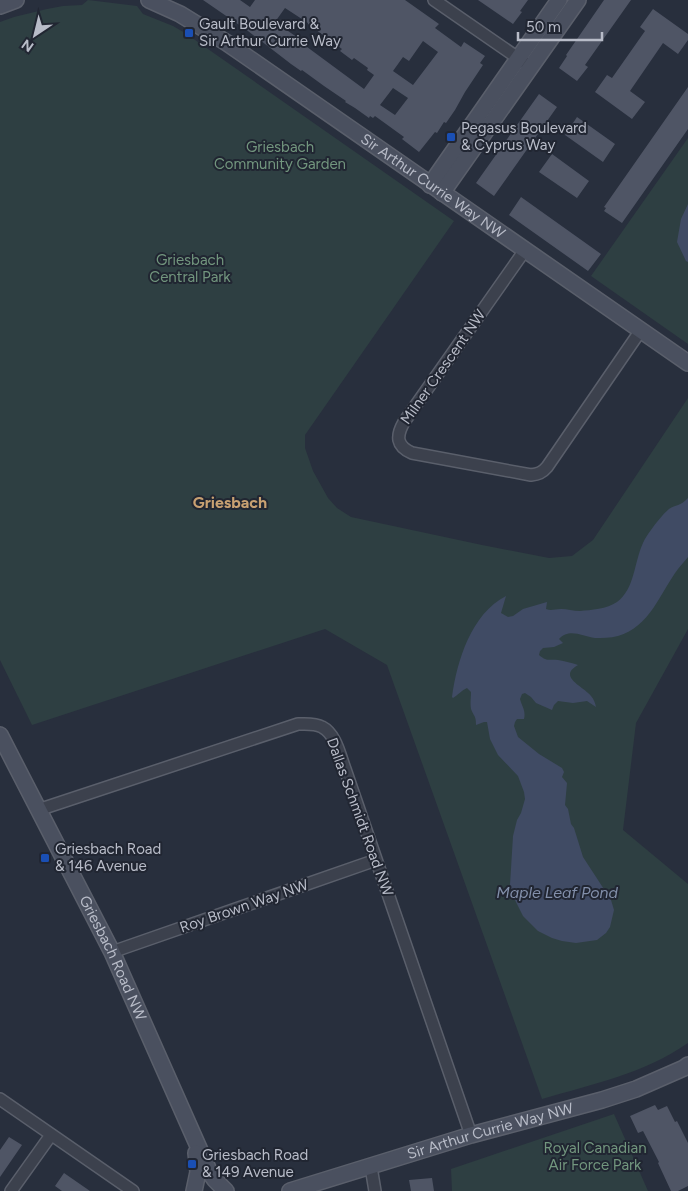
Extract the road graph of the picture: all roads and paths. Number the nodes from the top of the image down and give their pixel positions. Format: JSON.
{"nodes":[{"id":1,"x":16,"y":0,"type":"edge"},
{"id":2,"x":149,"y":0,"type":"edge"},
{"id":3,"x":434,"y":0,"type":"edge"},
{"id":4,"x":559,"y":0,"type":"edge"},
{"id":5,"x":578,"y":0,"type":"edge"},
{"id":6,"x":0,"y":6,"type":"edge"},
{"id":7,"x":524,"y":63,"type":"junction"},
{"id":8,"x":436,"y":189,"type":"junction"},
{"id":9,"x":524,"y":250,"type":"junction"},
{"id":10,"x":641,"y":330,"type":"junction"},
{"id":11,"x":688,"y":363,"type":"edge"},
{"id":12,"x":0,"y":735,"type":"edge"},
{"id":13,"x":38,"y":810,"type":"junction"},
{"id":14,"x":376,"y":860,"type":"junction"},
{"id":15,"x":112,"y":952,"type":"junction"},
{"id":16,"x":687,"y":1070,"type":"edge"},
{"id":17,"x":0,"y":1099,"type":"edge"},
{"id":18,"x":192,"y":1132,"type":"junction"},
{"id":19,"x":51,"y":1135,"type":"junction"},
{"id":20,"x":471,"y":1135,"type":"junction"},
{"id":21,"x":372,"y":1167,"type":"junction"},
{"id":22,"x":225,"y":1190,"type":"edge"},
{"id":23,"x":11,"y":1191,"type":"edge"},
{"id":24,"x":133,"y":1191,"type":"edge"},
{"id":25,"x":194,"y":1191,"type":"edge"},
{"id":26,"x":200,"y":1191,"type":"edge"},
{"id":27,"x":290,"y":1191,"type":"edge"},
{"id":28,"x":375,"y":1191,"type":"edge"}],
"edges":[{"from":1,"to":6,"type":"street"},
{"from":2,"to":8,"type":"street","name":"Sir Arthur Currie Way NW"},
{"from":3,"to":7,"type":"street"},
{"from":4,"to":7,"type":"street"},
{"from":5,"to":7,"type":"street"},
{"from":7,"to":8,"type":"street"},
{"from":8,"to":9,"type":"street","name":"Sir Arthur Currie Way NW"},
{"from":9,"to":10,"type":"street","name":"Sir Arthur Currie Way NW"},
{"from":9,"to":10,"type":"street","name":"Milner Crescent NW"},
{"from":10,"to":11,"type":"street","name":"Sir Arthur Currie Way NW"},
{"from":12,"to":13,"type":"street","name":"Griesbach Road NW"},
{"from":13,"to":14,"type":"street","name":"Dallas Schmidt Road NW"},
{"from":13,"to":15,"type":"street","name":"Griesbach Road NW"},
{"from":14,"to":15,"type":"street","name":"Roy Brown Way NW"},
{"from":14,"to":20,"type":"street","name":"Dallas Schmidt Road NW"},
{"from":15,"to":18,"type":"street","name":"Griesbach Road NW"},
{"from":16,"to":20,"type":"street","name":"Sir Arthur Currie Way NW"},
{"from":17,"to":19,"type":"street"},
{"from":18,"to":22,"type":"street","name":"Griesbach Road NW"},
{"from":18,"to":25,"type":"street","name":"Griesbach Road NW"},
{"from":19,"to":23,"type":"street"},
{"from":19,"to":24,"type":"street"},
{"from":20,"to":21,"type":"street","name":"Sir Arthur Currie Way NW"},
{"from":21,"to":27,"type":"street","name":"Sir Arthur Currie Way NW"},
{"from":21,"to":28,"type":"street"},
{"from":22,"to":26,"type":"street"}]}
